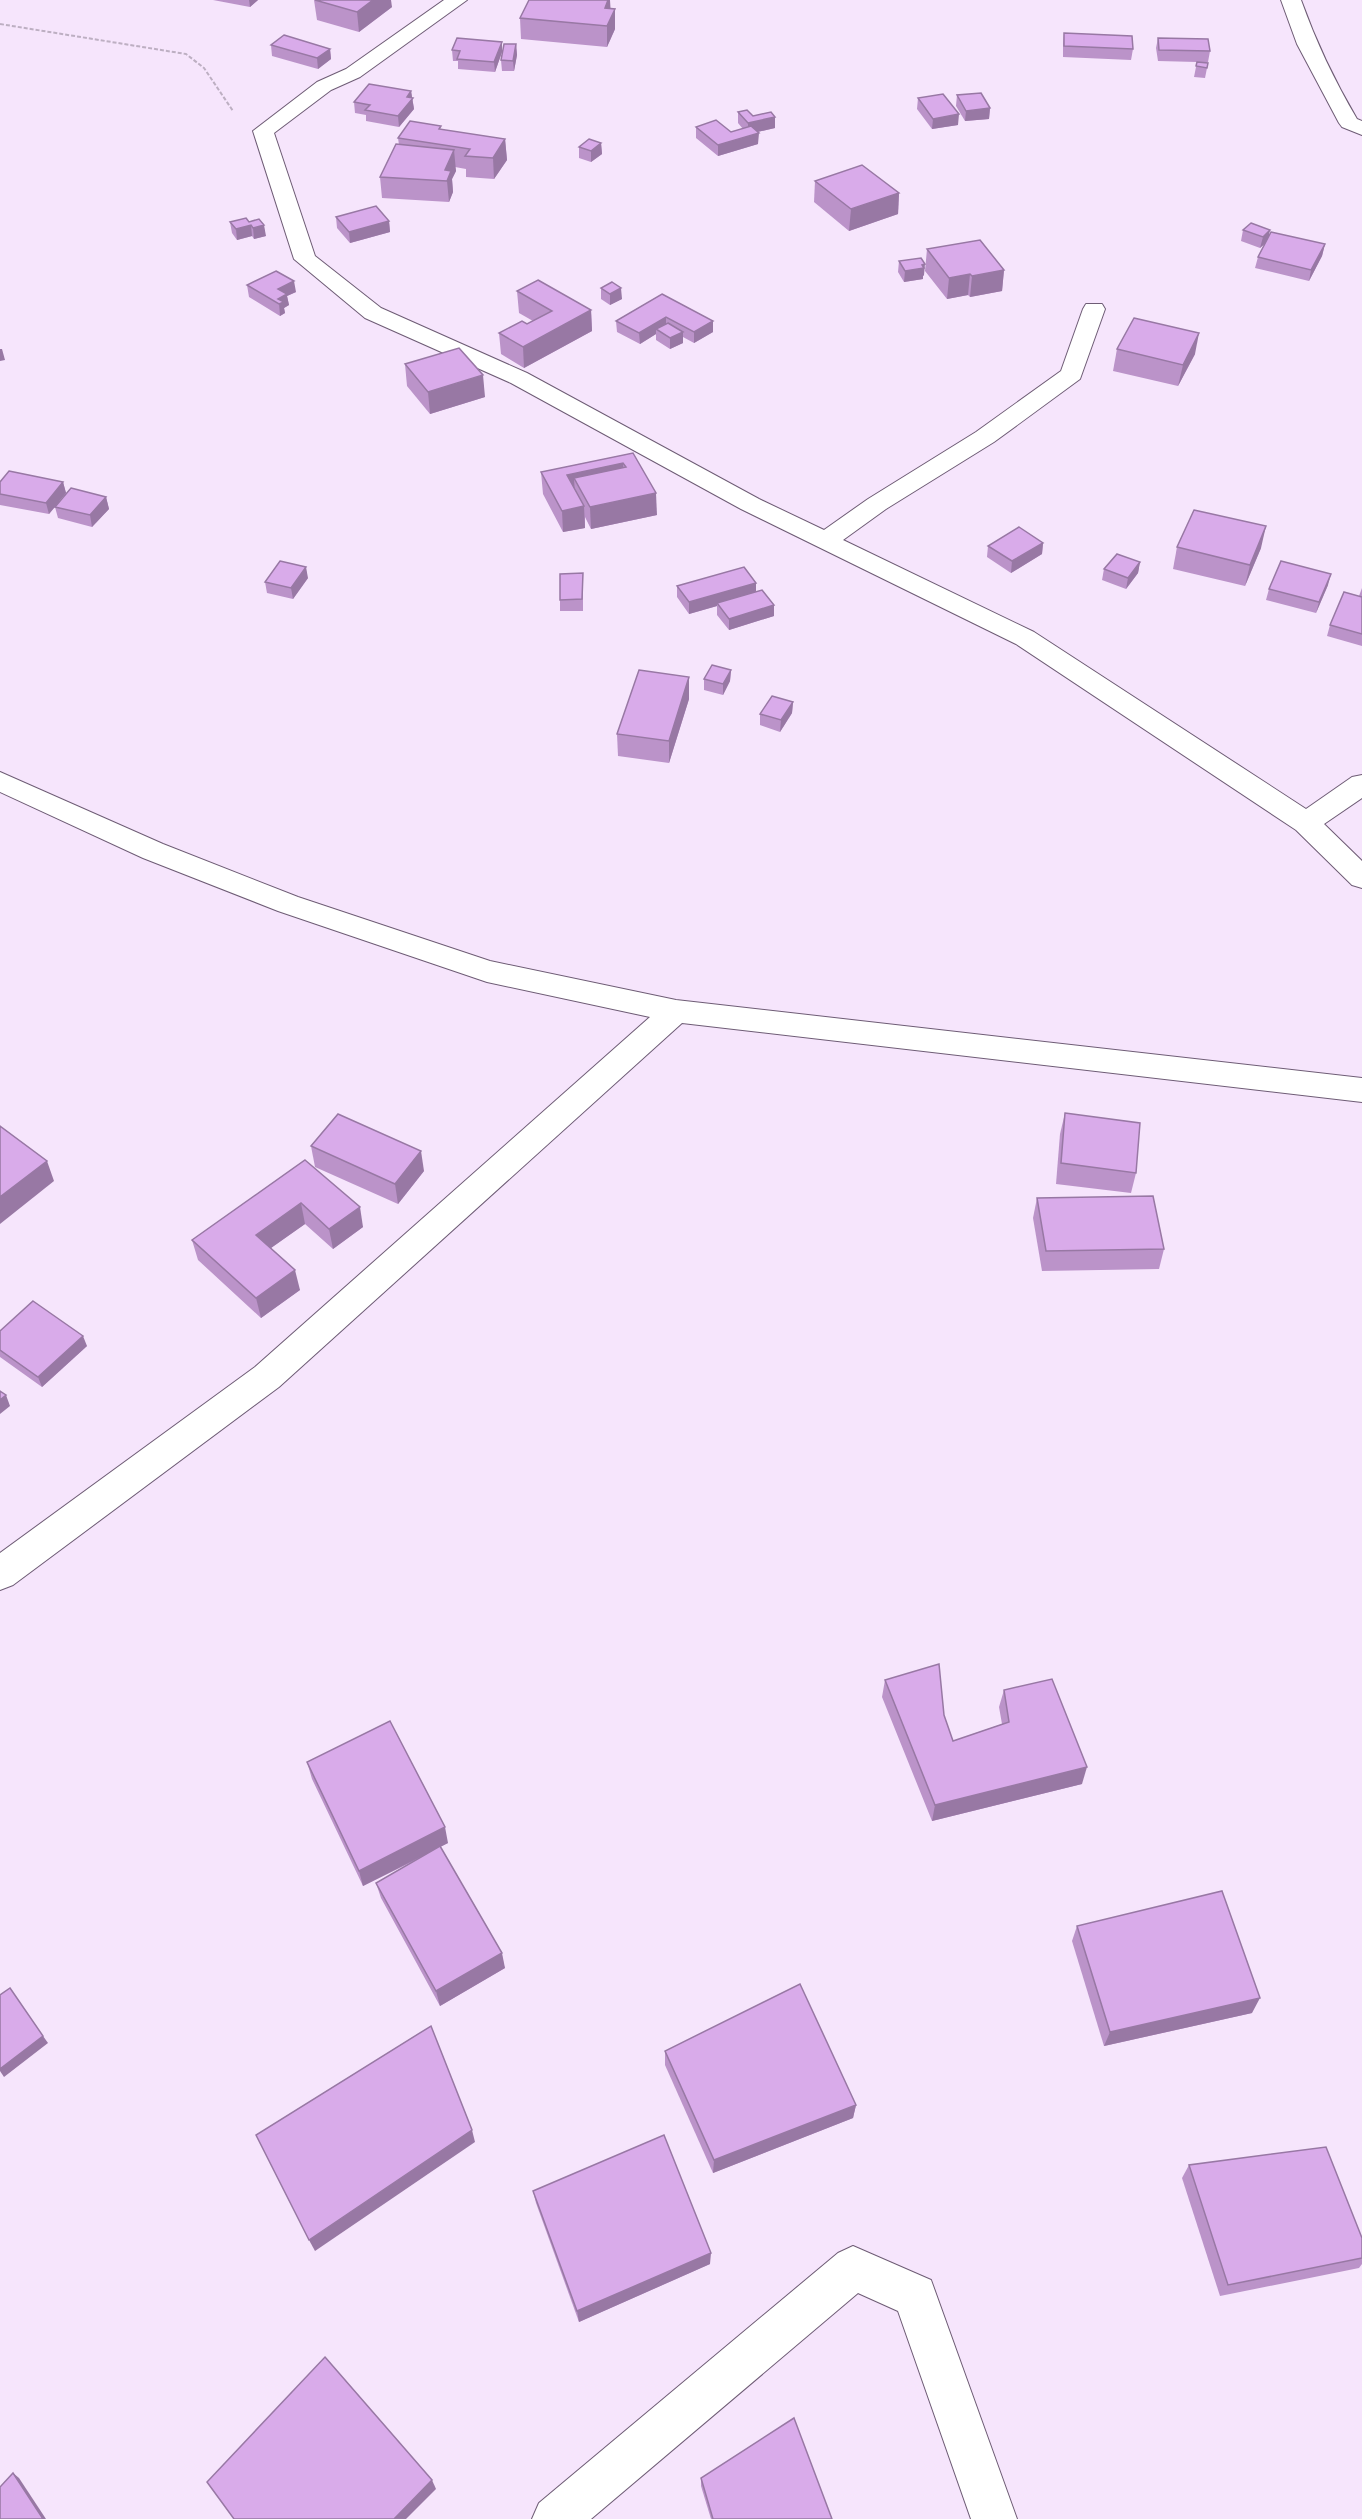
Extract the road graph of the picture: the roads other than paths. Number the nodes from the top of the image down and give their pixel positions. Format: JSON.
{"nodes":[{"id":1,"x":457,"y":0,"type":"edge"},
{"id":2,"x":1291,"y":0,"type":"edge"},
{"id":3,"x":1362,"y":129,"type":"edge"},
{"id":4,"x":1094,"y":309,"type":"dead end"},
{"id":5,"x":825,"y":541,"type":"junction"},
{"id":6,"x":0,"y":781,"type":"edge"},
{"id":7,"x":1362,"y":784,"type":"edge"},
{"id":8,"x":1306,"y":823,"type":"junction"},
{"id":9,"x":1362,"y":878,"type":"edge"},
{"id":10,"x":676,"y":1011,"type":"junction"},
{"id":11,"x":1362,"y":1090,"type":"edge"},
{"id":12,"x":0,"y":1574,"type":"edge"},
{"id":13,"x":555,"y":2519,"type":"edge"},
{"id":14,"x":994,"y":2519,"type":"edge"}],
"edges":[{"from":1,"to":5,"type":"street"},
{"from":2,"to":3,"type":"street"},
{"from":4,"to":5,"type":"street"},
{"from":5,"to":8,"type":"street"},
{"from":6,"to":10,"type":"street"},
{"from":7,"to":8,"type":"street"},
{"from":8,"to":9,"type":"street"},
{"from":10,"to":11,"type":"street"},
{"from":10,"to":12,"type":"street"},
{"from":13,"to":14,"type":"street"}]}
